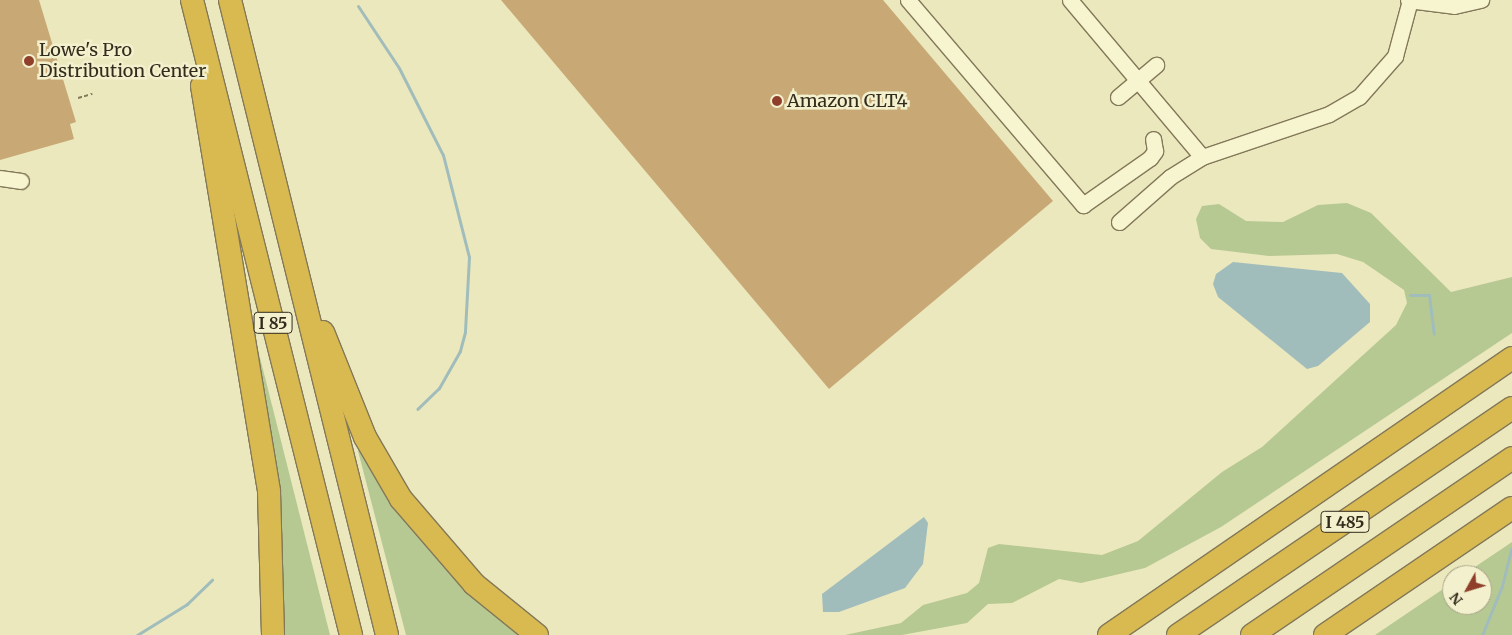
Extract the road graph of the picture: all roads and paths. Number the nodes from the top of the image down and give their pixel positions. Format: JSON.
{"nodes":[{"id":1,"x":230,"y":0,"type":"edge"},
{"id":2,"x":908,"y":0,"type":"edge"},
{"id":3,"x":1070,"y":0,"type":"edge"},
{"id":4,"x":1409,"y":0,"type":"edge"},
{"id":5,"x":1481,"y":0,"type":"edge"},
{"id":6,"x":193,"y":5,"type":"edge"},
{"id":7,"x":1156,"y":65,"type":"dead end"},
{"id":8,"x":1137,"y":81,"type":"junction"},
{"id":9,"x":92,"y":94,"type":"dead end"},
{"id":10,"x":1118,"y":97,"type":"dead end"},
{"id":11,"x":78,"y":98,"type":"dead end"},
{"id":12,"x":1153,"y":138,"type":"dead end"},
{"id":13,"x":1202,"y":158,"type":"junction"},
{"id":14,"x":0,"y":178,"type":"edge"},
{"id":15,"x":21,"y":182,"type":"dead end"},
{"id":16,"x":1119,"y":222,"type":"dead end"},
{"id":17,"x":289,"y":250,"type":"junction"},
{"id":18,"x":1512,"y":358,"type":"edge"},
{"id":19,"x":1512,"y":408,"type":"edge"},
{"id":20,"x":1512,"y":458,"type":"edge"},
{"id":21,"x":1512,"y":508,"type":"edge"},
{"id":22,"x":1115,"y":631,"type":"edge"},
{"id":23,"x":273,"y":635,"type":"edge"},
{"id":24,"x":351,"y":635,"type":"edge"},
{"id":25,"x":387,"y":635,"type":"edge"},
{"id":26,"x":537,"y":635,"type":"edge"},
{"id":27,"x":1096,"y":635,"type":"edge"},
{"id":28,"x":1178,"y":635,"type":"edge"},
{"id":29,"x":1252,"y":635,"type":"edge"},
{"id":30,"x":1325,"y":635,"type":"edge"}],
"edges":[{"from":1,"to":17,"type":"highway","number":"I 85"},
{"from":2,"to":12,"type":"street"},
{"from":3,"to":8,"type":"street"},
{"from":4,"to":5,"type":"street"},
{"from":4,"to":13,"type":"street"},
{"from":6,"to":23,"type":"highway"},
{"from":6,"to":24,"type":"highway","number":"I 85"},
{"from":7,"to":8,"type":"street"},
{"from":8,"to":10,"type":"street"},
{"from":8,"to":13,"type":"street"},
{"from":9,"to":11,"type":"path"},
{"from":13,"to":16,"type":"street"},
{"from":14,"to":15,"type":"street"},
{"from":17,"to":25,"type":"highway","number":"I 85"},
{"from":17,"to":26,"type":"highway"},
{"from":18,"to":22,"type":"highway"},
{"from":19,"to":28,"type":"highway","number":"I 485"},
{"from":20,"to":29,"type":"highway","number":"I 485"},
{"from":21,"to":30,"type":"highway"},
{"from":22,"to":27,"type":"highway"}]}
